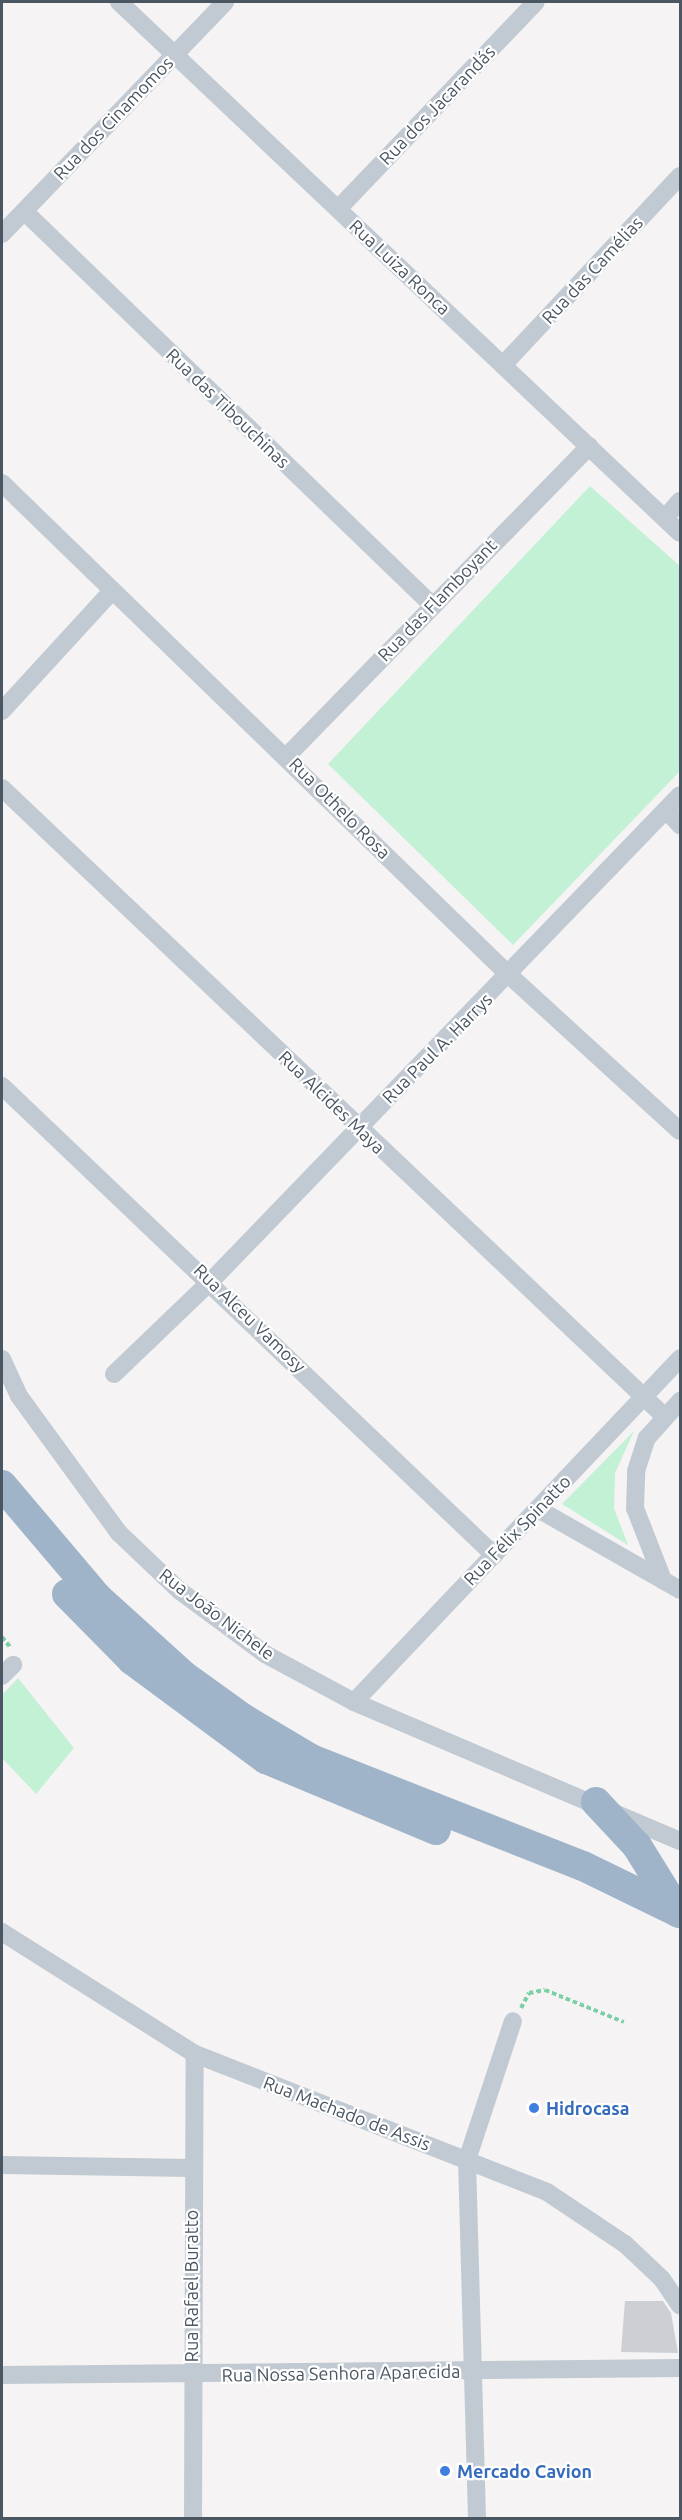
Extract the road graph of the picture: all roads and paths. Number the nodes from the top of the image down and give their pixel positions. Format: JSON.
{"nodes":[{"id":1,"x":119,"y":2,"type":"edge"},
{"id":2,"x":225,"y":2,"type":"edge"},
{"id":3,"x":536,"y":2,"type":"edge"},
{"id":4,"x":174,"y":54,"type":"junction"},
{"id":5,"x":681,"y":176,"type":"edge"},
{"id":6,"x":338,"y":209,"type":"junction"},
{"id":7,"x":24,"y":211,"type":"junction"},
{"id":8,"x":2,"y":234,"type":"edge"},
{"id":9,"x":503,"y":365,"type":"junction"},
{"id":10,"x":589,"y":446,"type":"junction"},
{"id":11,"x":2,"y":483,"type":"edge"},
{"id":12,"x":681,"y":501,"type":"edge"},
{"id":13,"x":665,"y":518,"type":"junction"},
{"id":14,"x":681,"y":533,"type":"edge"},
{"id":15,"x":112,"y":591,"type":"junction"},
{"id":16,"x":432,"y":604,"type":"junction"},
{"id":17,"x":2,"y":711,"type":"edge"},
{"id":18,"x":287,"y":756,"type":"junction"},
{"id":19,"x":2,"y":788,"type":"edge"},
{"id":20,"x":681,"y":795,"type":"edge"},
{"id":21,"x":666,"y":810,"type":"junction"},
{"id":22,"x":681,"y":825,"type":"edge"},
{"id":23,"x":509,"y":975,"type":"junction"},
{"id":24,"x":2,"y":1086,"type":"edge"},
{"id":25,"x":359,"y":1128,"type":"junction"},
{"id":26,"x":681,"y":1131,"type":"edge"},
{"id":27,"x":211,"y":1281,"type":"junction"},
{"id":28,"x":681,"y":1358,"type":"edge"},
{"id":29,"x":2,"y":1359,"type":"edge"},
{"id":30,"x":114,"y":1374,"type":"dead end"},
{"id":31,"x":644,"y":1396,"type":"junction"},
{"id":32,"x":681,"y":1401,"type":"edge"},
{"id":33,"x":663,"y":1415,"type":"junction"},
{"id":34,"x":2,"y":1485,"type":"edge"},
{"id":35,"x":538,"y":1509,"type":"junction"},
{"id":36,"x":2,"y":1520,"type":"edge"},
{"id":37,"x":494,"y":1555,"type":"junction"},
{"id":38,"x":663,"y":1580,"type":"junction"},
{"id":39,"x":681,"y":1590,"type":"edge"},
{"id":40,"x":354,"y":1702,"type":"junction"},
{"id":41,"x":596,"y":1802,"type":"junction"},
{"id":42,"x":681,"y":1841,"type":"edge"},
{"id":43,"x":680,"y":1920,"type":"edge"},
{"id":44,"x":2,"y":1932,"type":"edge"},
{"id":45,"x":513,"y":2021,"type":"joint"},
{"id":46,"x":624,"y":2022,"type":"dead end"},
{"id":47,"x":195,"y":2054,"type":"junction"},
{"id":48,"x":467,"y":2160,"type":"junction"},
{"id":49,"x":2,"y":2165,"type":"edge"},
{"id":50,"x":191,"y":2168,"type":"junction"},
{"id":51,"x":681,"y":2306,"type":"edge"},
{"id":52,"x":681,"y":2368,"type":"edge"},
{"id":53,"x":470,"y":2371,"type":"junction"},
{"id":54,"x":2,"y":2375,"type":"edge"},
{"id":55,"x":192,"y":2376,"type":"junction"},
{"id":56,"x":193,"y":2518,"type":"edge"},
{"id":57,"x":477,"y":2518,"type":"edge"}],
"edges":[{"from":1,"to":4,"type":"street","name":"Rua Luiza Ronca"},
{"from":2,"to":4,"type":"street","name":"Rua dos Cinamomos"},
{"from":3,"to":6,"type":"street","name":"Rua dos Jacarandás"},
{"from":4,"to":6,"type":"street","name":"Rua Luiza Ronca"},
{"from":4,"to":7,"type":"street","name":"Rua dos Cinamomos"},
{"from":5,"to":9,"type":"street","name":"Rua das Camélias"},
{"from":6,"to":9,"type":"street","name":"Rua Luiza Ronca"},
{"from":7,"to":8,"type":"street","name":"Rua dos Cinamomos"},
{"from":7,"to":16,"type":"street","name":"Rua das Tibouchinas"},
{"from":9,"to":10,"type":"street","name":"Rua Luiza Ronca"},
{"from":10,"to":13,"type":"street","name":"Rua Luiza Ronca"},
{"from":10,"to":16,"type":"street","name":"Rua das Flamboyant"},
{"from":11,"to":15,"type":"street","name":"Rua Othelo Rosa"},
{"from":12,"to":13,"type":"street"},
{"from":13,"to":14,"type":"street","name":"Rua Luiza Ronca"},
{"from":15,"to":17,"type":"street"},
{"from":15,"to":18,"type":"street","name":"Rua Othelo Rosa"},
{"from":16,"to":18,"type":"street","name":"Rua das Flamboyant"},
{"from":18,"to":23,"type":"street","name":"Rua Othelo Rosa"},
{"from":19,"to":25,"type":"street","name":"Rua Alcides Maya"},
{"from":20,"to":21,"type":"street","name":"Rua Paul A. Harrys"},
{"from":21,"to":22,"type":"street"},
{"from":21,"to":23,"type":"street","name":"Rua Paul A. Harrys"},
{"from":23,"to":25,"type":"street","name":"Rua Paul A. Harrys"},
{"from":23,"to":26,"type":"street","name":"Rua Othelo Rosa"},
{"from":24,"to":27,"type":"street","name":"Rua Alceu Vamosy"},
{"from":25,"to":27,"type":"street","name":"Rua Paul A. Harrys"},
{"from":25,"to":31,"type":"street","name":"Rua Alcides Maya"},
{"from":27,"to":30,"type":"street","name":"Rua Paul A. Harrys"},
{"from":27,"to":37,"type":"street","name":"Rua Alceu Vamosy"},
{"from":28,"to":31,"type":"street","name":"Rua Félix Spinatto"},
{"from":29,"to":40,"type":"street","name":"Rua João Nichele"},
{"from":31,"to":33,"type":"street","name":"Rua Alcides Maya"},
{"from":31,"to":35,"type":"street","name":"Rua Félix Spinatto"},
{"from":32,"to":33,"type":"street"},
{"from":33,"to":38,"type":"street"},
{"from":34,"to":43,"type":"highway"},
{"from":35,"to":37,"type":"street","name":"Rua Félix Spinatto"},
{"from":35,"to":38,"type":"street"},
{"from":36,"to":43,"type":"highway"},
{"from":37,"to":40,"type":"street","name":"Rua Félix Spinatto"},
{"from":38,"to":39,"type":"street"},
{"from":40,"to":41,"type":"street","name":"Rua João Nichele"},
{"from":41,"to":42,"type":"street","name":"Rua João Nichele"},
{"from":41,"to":43,"type":"highway"},
{"from":44,"to":47,"type":"street","name":"Rua Machado de Assis"},
{"from":45,"to":46,"type":"path"},
{"from":45,"to":48,"type":"street"},
{"from":47,"to":48,"type":"street","name":"Rua Machado de Assis"},
{"from":47,"to":50,"type":"street","name":"Rua Rafael Buratto"},
{"from":48,"to":51,"type":"street","name":"Rua Machado de Assis"},
{"from":48,"to":53,"type":"street"},
{"from":49,"to":50,"type":"street"},
{"from":50,"to":55,"type":"street","name":"Rua Rafael Buratto"},
{"from":52,"to":53,"type":"street","name":"Rua Nossa Senhora Aparecida"},
{"from":53,"to":55,"type":"street","name":"Rua Nossa Senhora Aparecida"},
{"from":53,"to":57,"type":"street"},
{"from":54,"to":55,"type":"street","name":"Rua Nossa Senhora Aparecida"},
{"from":55,"to":56,"type":"street","name":"Rua Rafael Buratto"}]}
